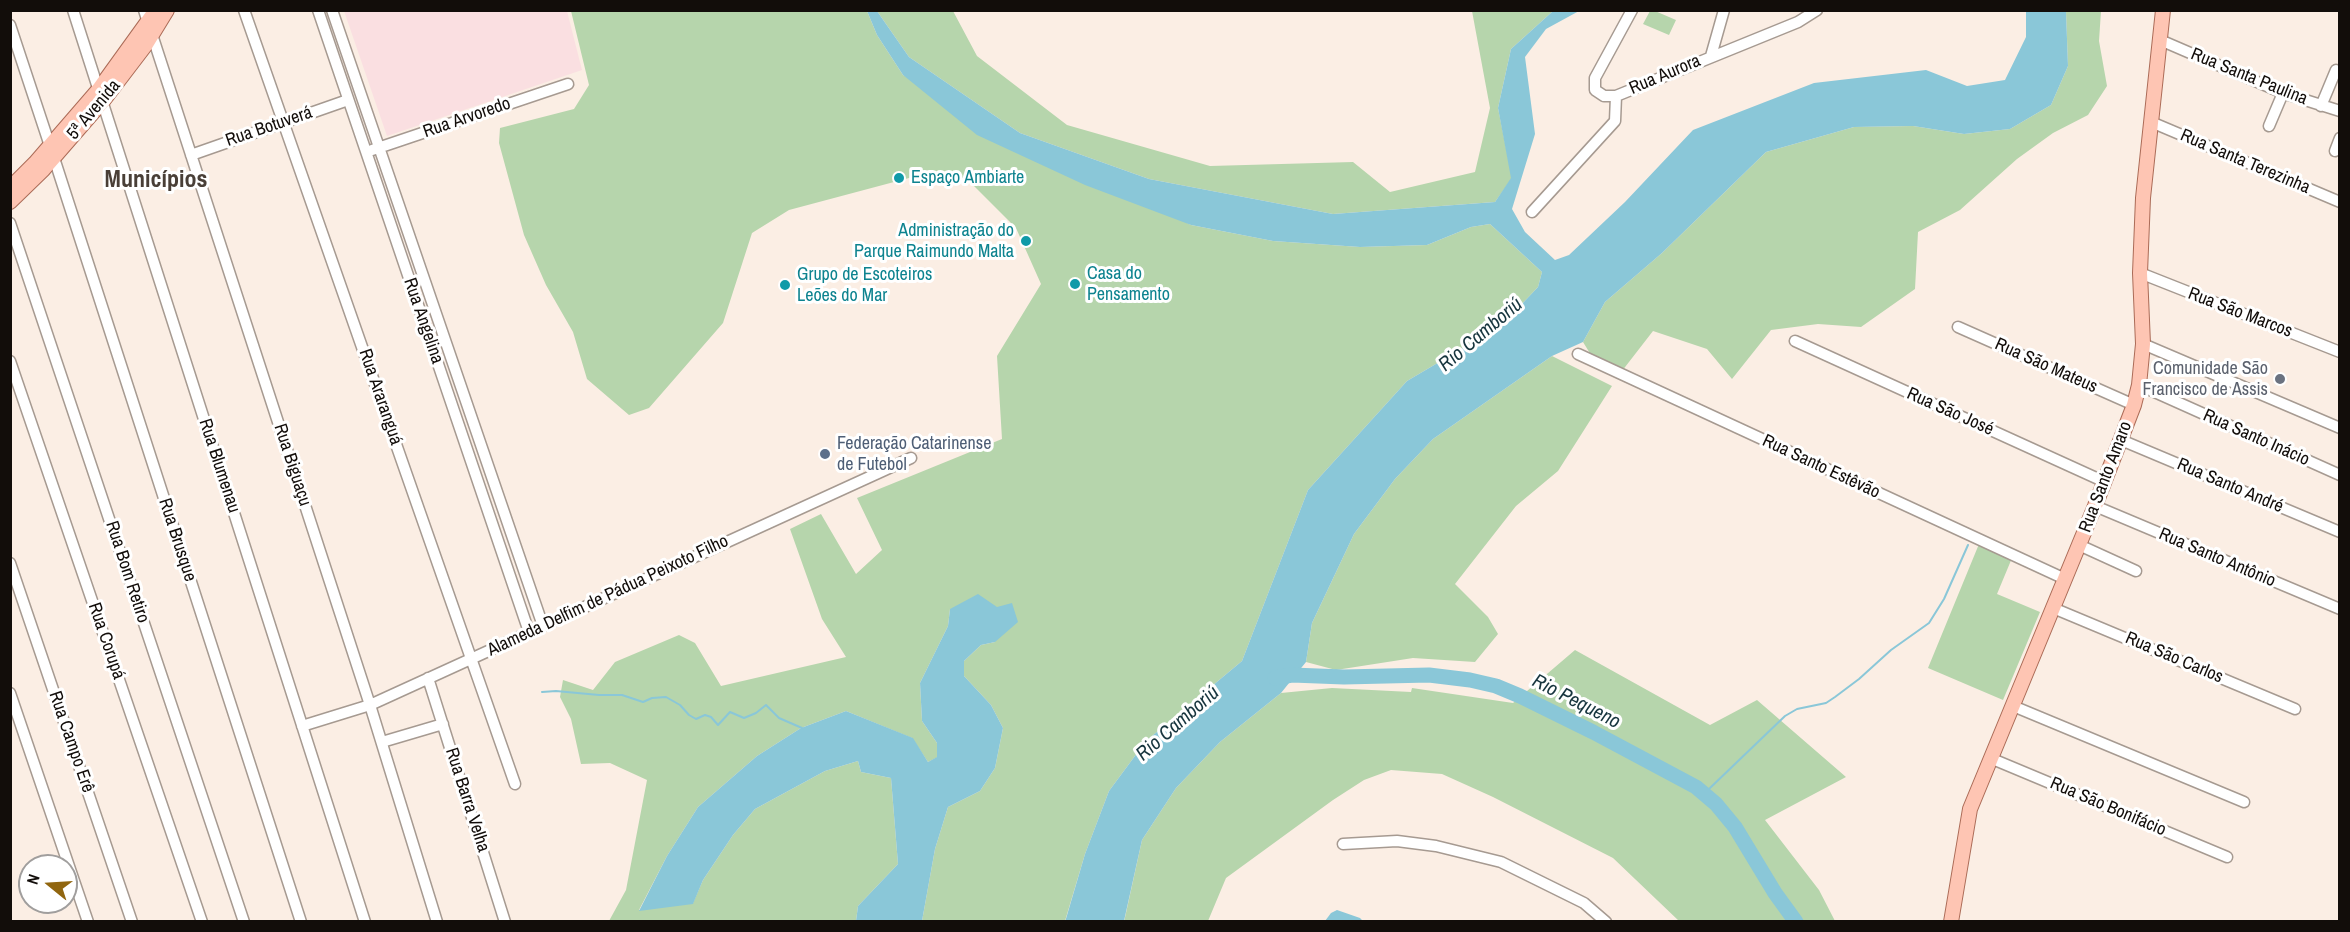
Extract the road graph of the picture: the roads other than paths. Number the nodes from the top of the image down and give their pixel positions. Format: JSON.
{"nodes":[{"id":1,"x":73,"y":10,"type":"edge"},
{"id":2,"x":156,"y":10,"type":"edge"},
{"id":3,"x":167,"y":10,"type":"edge"},
{"id":4,"x":244,"y":10,"type":"edge"},
{"id":5,"x":318,"y":10,"type":"edge"},
{"id":6,"x":332,"y":10,"type":"edge"},
{"id":7,"x":1632,"y":10,"type":"edge"},
{"id":8,"x":1724,"y":10,"type":"edge"},
{"id":9,"x":1817,"y":10,"type":"edge"},
{"id":10,"x":2163,"y":10,"type":"edge"},
{"id":11,"x":148,"y":23,"type":"edge"},
{"id":12,"x":10,"y":25,"type":"edge"},
{"id":13,"x":2160,"y":40,"type":"junction"},
{"id":14,"x":1711,"y":56,"type":"junction"},
{"id":15,"x":2336,"y":70,"type":"dead end"},
{"id":16,"x":568,"y":84,"type":"dead end"},
{"id":17,"x":2283,"y":93,"type":"junction"},
{"id":18,"x":101,"y":95,"type":"junction"},
{"id":19,"x":1616,"y":96,"type":"junction"},
{"id":20,"x":348,"y":100,"type":"junction"},
{"id":21,"x":2321,"y":106,"type":"junction"},
{"id":22,"x":2340,"y":111,"type":"edge"},
{"id":23,"x":284,"y":122,"type":"junction"},
{"id":24,"x":2151,"y":122,"type":"junction"},
{"id":25,"x":2269,"y":126,"type":"dead end"},
{"id":26,"x":2340,"y":138,"type":"edge"},
{"id":27,"x":379,"y":148,"type":"junction"},
{"id":28,"x":2335,"y":151,"type":"dead end"},
{"id":29,"x":52,"y":152,"type":"junction"},
{"id":30,"x":366,"y":153,"type":"junction"},
{"id":31,"x":191,"y":155,"type":"junction"},
{"id":32,"x":10,"y":188,"type":"edge"},
{"id":33,"x":10,"y":202,"type":"edge"},
{"id":34,"x":2340,"y":202,"type":"edge"},
{"id":35,"x":1532,"y":212,"type":"dead end"},
{"id":36,"x":10,"y":223,"type":"edge"},
{"id":37,"x":421,"y":272,"type":"junction"},
{"id":38,"x":2140,"y":273,"type":"junction"},
{"id":39,"x":408,"y":276,"type":"junction"},
{"id":40,"x":1958,"y":327,"type":"dead end"},
{"id":41,"x":1795,"y":341,"type":"dead end"},
{"id":42,"x":2143,"y":344,"type":"junction"},
{"id":43,"x":2340,"y":352,"type":"edge"},
{"id":44,"x":1578,"y":354,"type":"dead end"},
{"id":45,"x":10,"y":361,"type":"edge"},
{"id":46,"x":2139,"y":385,"type":"junction"},
{"id":47,"x":2134,"y":405,"type":"junction"},
{"id":48,"x":2340,"y":428,"type":"edge"},
{"id":49,"x":2121,"y":440,"type":"junction"},
{"id":50,"x":911,"y":458,"type":"dead end"},
{"id":51,"x":2340,"y":474,"type":"edge"},
{"id":52,"x":2105,"y":482,"type":"junction"},
{"id":53,"x":2095,"y":506,"type":"junction"},
{"id":54,"x":2340,"y":532,"type":"edge"},
{"id":55,"x":2079,"y":545,"type":"junction"},
{"id":56,"x":10,"y":563,"type":"edge"},
{"id":57,"x":2136,"y":571,"type":"dead end"},
{"id":58,"x":2065,"y":579,"type":"junction"},
{"id":59,"x":2053,"y":608,"type":"junction"},
{"id":60,"x":2340,"y":609,"type":"edge"},
{"id":61,"x":543,"y":626,"type":"junction"},
{"id":62,"x":529,"y":632,"type":"junction"},
{"id":63,"x":471,"y":659,"type":"junction"},
{"id":64,"x":428,"y":678,"type":"junction"},
{"id":65,"x":10,"y":693,"type":"edge"},
{"id":66,"x":370,"y":705,"type":"junction"},
{"id":67,"x":2013,"y":706,"type":"junction"},
{"id":68,"x":2295,"y":709,"type":"dead end"},
{"id":69,"x":443,"y":724,"type":"junction"},
{"id":70,"x":302,"y":726,"type":"junction"},
{"id":71,"x":382,"y":742,"type":"junction"},
{"id":72,"x":1990,"y":758,"type":"junction"},
{"id":73,"x":514,"y":784,"type":"dead end"},
{"id":74,"x":2244,"y":802,"type":"dead end"},
{"id":75,"x":1343,"y":844,"type":"dead end"},
{"id":76,"x":2227,"y":857,"type":"dead end"},
{"id":77,"x":88,"y":921,"type":"edge"},
{"id":78,"x":132,"y":921,"type":"edge"},
{"id":79,"x":202,"y":921,"type":"edge"},
{"id":80,"x":244,"y":921,"type":"edge"},
{"id":81,"x":301,"y":921,"type":"edge"},
{"id":82,"x":364,"y":921,"type":"edge"},
{"id":83,"x":437,"y":921,"type":"edge"},
{"id":84,"x":505,"y":921,"type":"edge"},
{"id":85,"x":1606,"y":921,"type":"edge"},
{"id":86,"x":1951,"y":921,"type":"edge"}],
"edges":[{"from":1,"to":18,"type":"street","name":"Rua Blumenau"},
{"from":2,"to":11,"type":"main road","name":"5ª Avenida"},
{"from":3,"to":11,"type":"main road","name":"5ª Avenida"},
{"from":4,"to":23,"type":"street","name":"Rua Araranguá"},
{"from":5,"to":20,"type":"street","name":"Rua Angelina"},
{"from":6,"to":27,"type":"street","name":"Rua Angelina"},
{"from":7,"to":19,"type":"street","name":"Rua Aurora"},
{"from":8,"to":14,"type":"street"},
{"from":9,"to":14,"type":"street","name":"Rua Aurora"},
{"from":10,"to":13,"type":"main road","name":"Rua Santo Amaro"},
{"from":11,"to":18,"type":"main road","name":"5ª Avenida"},
{"from":11,"to":31,"type":"street","name":"Rua Biguaçu"},
{"from":12,"to":29,"type":"street","name":"Rua Brusque"},
{"from":13,"to":17,"type":"street","name":"Rua Santa Paulina"},
{"from":13,"to":24,"type":"main road","name":"Rua Santo Amaro"},
{"from":14,"to":19,"type":"street","name":"Rua Aurora"},
{"from":15,"to":21,"type":"street"},
{"from":16,"to":27,"type":"street","name":"Rua Arvoredo"},
{"from":17,"to":21,"type":"street","name":"Rua Santa Paulina"},
{"from":17,"to":25,"type":"street"},
{"from":18,"to":29,"type":"main road","name":"5ª Avenida"},
{"from":18,"to":70,"type":"street","name":"Rua Blumenau"},
{"from":19,"to":35,"type":"street"},
{"from":20,"to":23,"type":"street","name":"Rua Botuverá"},
{"from":20,"to":30,"type":"street","name":"Rua Angelina"},
{"from":21,"to":22,"type":"street","name":"Rua Santa Paulina"},
{"from":23,"to":31,"type":"street","name":"Rua Botuverá"},
{"from":23,"to":63,"type":"street","name":"Rua Araranguá"},
{"from":24,"to":34,"type":"street","name":"Rua Santa Terezinha"},
{"from":24,"to":38,"type":"main road","name":"Rua Santo Amaro"},
{"from":26,"to":28,"type":"street"},
{"from":27,"to":30,"type":"street","name":"Rua Arvoredo"},
{"from":27,"to":37,"type":"street","name":"Rua Angelina"},
{"from":29,"to":32,"type":"main road","name":"5ª Avenida"},
{"from":29,"to":33,"type":"main road","name":"5ª Avenida"},
{"from":29,"to":81,"type":"street","name":"Rua Brusque"},
{"from":30,"to":39,"type":"street","name":"Rua Angelina"},
{"from":31,"to":66,"type":"street","name":"Rua Biguaçu"},
{"from":36,"to":80,"type":"street","name":"Rua Bom Retiro"},
{"from":37,"to":39,"type":"street"},
{"from":37,"to":61,"type":"street","name":"Rua Angelina"},
{"from":38,"to":42,"type":"main road","name":"Rua Santo Amaro"},
{"from":38,"to":43,"type":"street","name":"Rua São Marcos"},
{"from":39,"to":62,"type":"street","name":"Rua Angelina"},
{"from":40,"to":47,"type":"street","name":"Rua São Mateus"},
{"from":41,"to":52,"type":"street","name":"Rua São José"},
{"from":42,"to":46,"type":"main road","name":"Rua Santo Amaro"},
{"from":42,"to":48,"type":"street"},
{"from":44,"to":58,"type":"street","name":"Rua Santo Estêvão"},
{"from":45,"to":79,"type":"street","name":"Rua Corupá"},
{"from":46,"to":47,"type":"main road","name":"Rua Santo Amaro"},
{"from":46,"to":51,"type":"street","name":"Rua Santo Inácio"},
{"from":47,"to":49,"type":"main road","name":"Rua Santo Amaro"},
{"from":49,"to":52,"type":"main road","name":"Rua Santo Amaro"},
{"from":49,"to":54,"type":"street","name":"Rua Santo André"},
{"from":50,"to":61,"type":"street","name":"Alameda Delfim de Pádua Peixoto Filho"},
{"from":52,"to":53,"type":"main road","name":"Rua Santo Amaro"},
{"from":53,"to":55,"type":"main road","name":"Rua Santo Amaro"},
{"from":53,"to":60,"type":"street","name":"Rua Santo Antônio"},
{"from":55,"to":57,"type":"street"},
{"from":55,"to":58,"type":"main road","name":"Rua Santo Amaro"},
{"from":56,"to":78,"type":"street","name":"Rua Campo Erê"},
{"from":58,"to":59,"type":"main road","name":"Rua Santo Amaro"},
{"from":59,"to":67,"type":"main road","name":"Rua Santo Amaro"},
{"from":59,"to":68,"type":"street","name":"Rua São Carlos"},
{"from":61,"to":62,"type":"street","name":"Alameda Delfim de Pádua Peixoto Filho"},
{"from":62,"to":63,"type":"street","name":"Alameda Delfim de Pádua Peixoto Filho"},
{"from":63,"to":64,"type":"street","name":"Alameda Delfim de Pádua Peixoto Filho"},
{"from":63,"to":73,"type":"street","name":"Rua Araranguá"},
{"from":64,"to":66,"type":"street","name":"Alameda Delfim de Pádua Peixoto Filho"},
{"from":64,"to":69,"type":"street","name":"Rua Barra Velha"},
{"from":65,"to":77,"type":"street"},
{"from":66,"to":70,"type":"street","name":"Alameda Delfim de Pádua Peixoto Filho"},
{"from":66,"to":71,"type":"street","name":"Rua Biguaçu"},
{"from":67,"to":72,"type":"main road","name":"Rua Santo Amaro"},
{"from":67,"to":74,"type":"street"},
{"from":69,"to":71,"type":"street"},
{"from":69,"to":84,"type":"street","name":"Rua Barra Velha"},
{"from":70,"to":82,"type":"street","name":"Rua Blumenau"},
{"from":71,"to":83,"type":"street","name":"Rua Biguaçu"},
{"from":72,"to":76,"type":"street","name":"Rua São Bonifácio"},
{"from":72,"to":86,"type":"main road","name":"Rua Santo Amaro"},
{"from":75,"to":85,"type":"street"}]}
